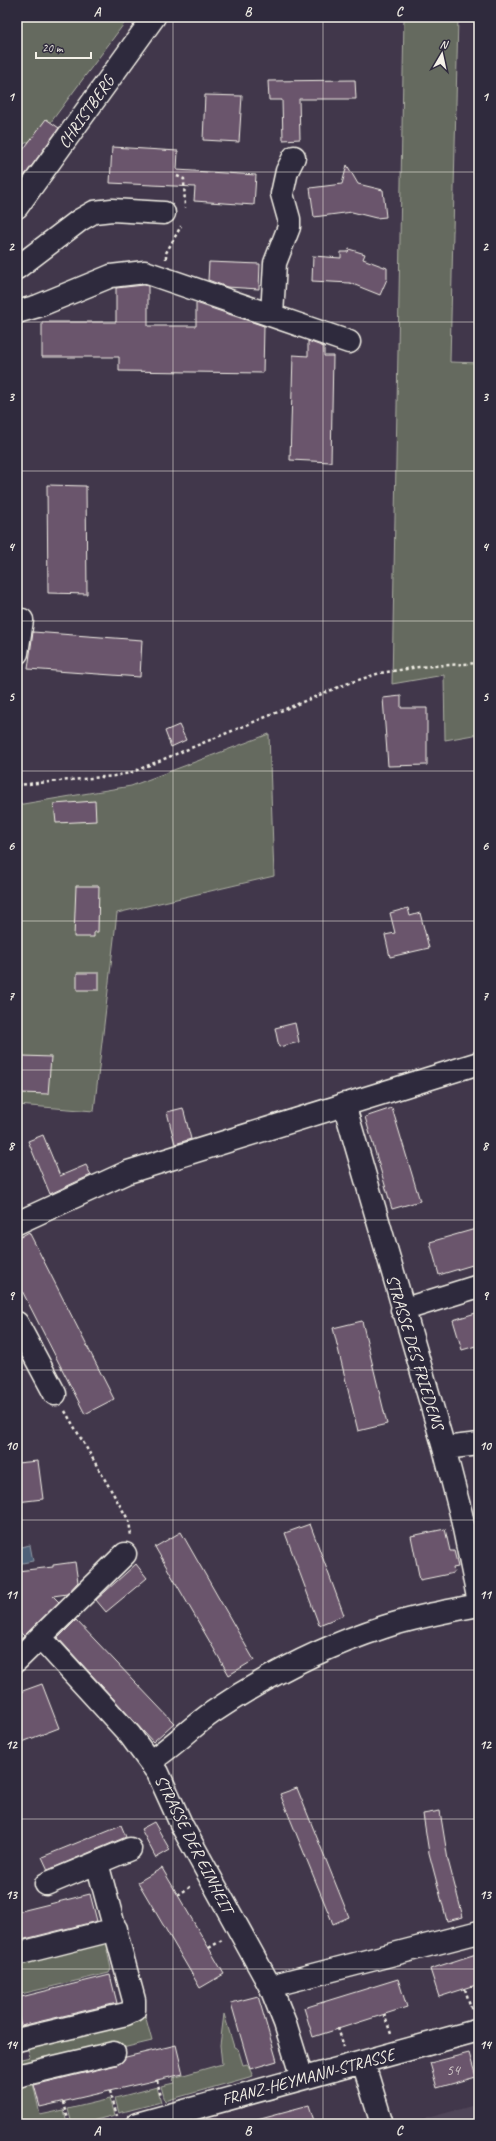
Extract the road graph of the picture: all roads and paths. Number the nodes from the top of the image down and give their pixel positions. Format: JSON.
{"nodes":[{"id":1,"x":154,"y":17,"type":"edge"},
{"id":2,"x":294,"y":157,"type":"dead end"},
{"id":3,"x":177,"y":176,"type":"dead end"},
{"id":4,"x":17,"y":207,"type":"edge"},
{"id":5,"x":173,"y":218,"type":"junction"},
{"id":6,"x":17,"y":268,"type":"edge"},
{"id":7,"x":162,"y":277,"type":"junction"},
{"id":8,"x":17,"y":312,"type":"edge"},
{"id":9,"x":272,"y":315,"type":"junction"},
{"id":10,"x":349,"y":342,"type":"dead end"},
{"id":11,"x":22,"y":620,"type":"dead end"},
{"id":12,"x":17,"y":653,"type":"edge"},
{"id":13,"x":479,"y":663,"type":"edge"},
{"id":14,"x":17,"y":785,"type":"edge"},
{"id":15,"x":479,"y":1063,"type":"edge"},
{"id":16,"x":344,"y":1104,"type":"junction"},
{"id":17,"x":17,"y":1223,"type":"edge"},
{"id":18,"x":479,"y":1286,"type":"edge"},
{"id":19,"x":402,"y":1310,"type":"junction"},
{"id":20,"x":17,"y":1322,"type":"edge"},
{"id":21,"x":55,"y":1394,"type":"joint"},
{"id":22,"x":479,"y":1444,"type":"edge"},
{"id":23,"x":444,"y":1448,"type":"junction"},
{"id":24,"x":125,"y":1554,"type":"joint"},
{"id":25,"x":479,"y":1604,"type":"edge"},
{"id":26,"x":41,"y":1638,"type":"junction"},
{"id":27,"x":17,"y":1660,"type":"edge"},
{"id":28,"x":150,"y":1761,"type":"junction"},
{"id":29,"x":130,"y":1849,"type":"dead end"},
{"id":30,"x":97,"y":1863,"type":"junction"},
{"id":31,"x":46,"y":1884,"type":"dead end"},
{"id":32,"x":196,"y":1884,"type":"dead end"},
{"id":33,"x":178,"y":1895,"type":"dead end"},
{"id":34,"x":116,"y":1929,"type":"junction"},
{"id":35,"x":479,"y":1932,"type":"edge"},
{"id":36,"x":17,"y":1954,"type":"edge"},
{"id":37,"x":271,"y":1988,"type":"junction"},
{"id":38,"x":465,"y":1989,"type":"dead end"},
{"id":39,"x":384,"y":2014,"type":"dead end"},
{"id":40,"x":476,"y":2024,"type":"edge"},
{"id":41,"x":338,"y":2028,"type":"dead end"},
{"id":42,"x":392,"y":2039,"type":"dead end"},
{"id":43,"x":17,"y":2040,"type":"edge"},
{"id":44,"x":114,"y":2053,"type":"dead end"},
{"id":45,"x":354,"y":2057,"type":"junction"},
{"id":46,"x":17,"y":2076,"type":"edge"},
{"id":47,"x":302,"y":2078,"type":"junction"},
{"id":48,"x":157,"y":2080,"type":"dead end"},
{"id":49,"x":110,"y":2091,"type":"dead end"},
{"id":50,"x":64,"y":2102,"type":"dead end"},
{"id":51,"x":163,"y":2103,"type":"dead end"},
{"id":52,"x":117,"y":2116,"type":"dead end"},
{"id":53,"x":70,"y":2124,"type":"edge"},
{"id":54,"x":137,"y":2124,"type":"edge"},
{"id":55,"x":382,"y":2124,"type":"edge"}],
"edges":[{"from":1,"to":4,"type":"street","name":"CHRISTBERG"},
{"from":2,"to":9,"type":"street"},
{"from":3,"to":5,"type":"path"},
{"from":5,"to":6,"type":"street"},
{"from":5,"to":7,"type":"path"},
{"from":7,"to":8,"type":"street"},
{"from":7,"to":9,"type":"street"},
{"from":9,"to":10,"type":"street"},
{"from":11,"to":12,"type":"street"},
{"from":13,"to":14,"type":"path"},
{"from":15,"to":16,"type":"street"},
{"from":16,"to":17,"type":"street"},
{"from":16,"to":19,"type":"street","name":"STRASSE DES FRIEDENS"},
{"from":18,"to":19,"type":"street"},
{"from":19,"to":23,"type":"street","name":"STRASSE DES FRIEDENS"},
{"from":20,"to":21,"type":"street"},
{"from":21,"to":24,"type":"path"},
{"from":22,"to":23,"type":"street"},
{"from":23,"to":25,"type":"street","name":"STRASSE DES FRIEDENS"},
{"from":24,"to":26,"type":"street"},
{"from":25,"to":28,"type":"street"},
{"from":26,"to":27,"type":"street"},
{"from":26,"to":28,"type":"street","name":"STRASSE DER EINHEIT"},
{"from":28,"to":37,"type":"street","name":"STRASSE DER EINHEIT"},
{"from":29,"to":30,"type":"street"},
{"from":30,"to":31,"type":"street"},
{"from":30,"to":34,"type":"street"},
{"from":32,"to":33,"type":"path"},
{"from":34,"to":36,"type":"street"},
{"from":34,"to":43,"type":"street"},
{"from":35,"to":37,"type":"street"},
{"from":37,"to":47,"type":"street","name":"STRASSE DER EINHEIT"},
{"from":38,"to":40,"type":"path"},
{"from":39,"to":42,"type":"path"},
{"from":40,"to":45,"type":"street","name":"FRANZ-HEYMANN-STRASSE"},
{"from":41,"to":45,"type":"path"},
{"from":44,"to":46,"type":"street"},
{"from":45,"to":47,"type":"street","name":"FRANZ-HEYMANN-STRASSE"},
{"from":45,"to":55,"type":"street"},
{"from":47,"to":54,"type":"street","name":"FRANZ-HEYMANN-STRASSE"},
{"from":48,"to":51,"type":"path"},
{"from":49,"to":52,"type":"path"},
{"from":50,"to":53,"type":"path"}]}
